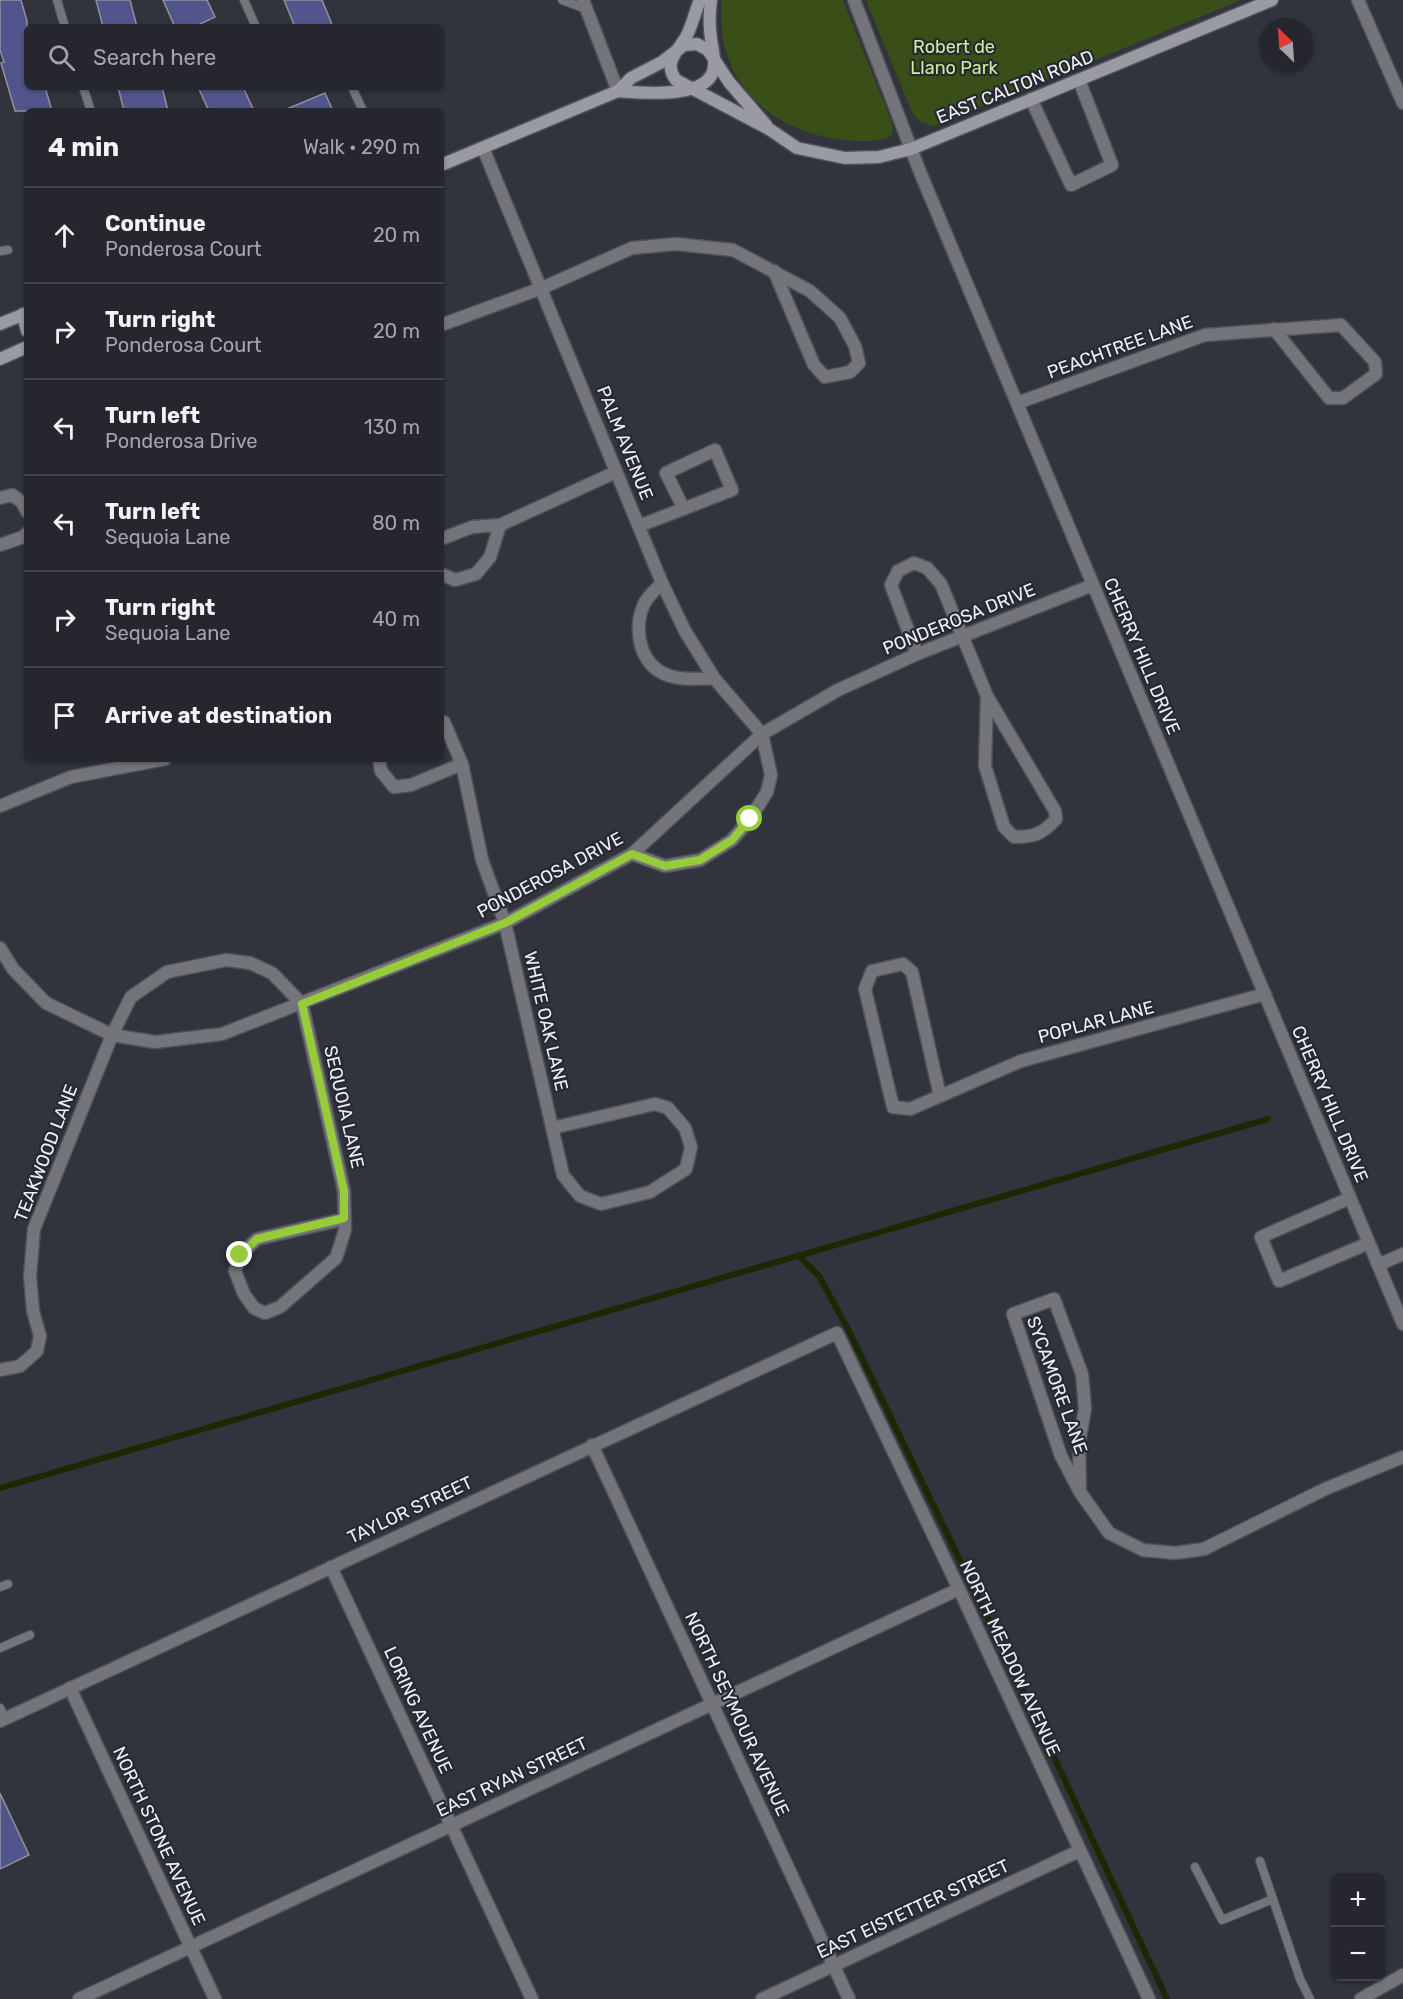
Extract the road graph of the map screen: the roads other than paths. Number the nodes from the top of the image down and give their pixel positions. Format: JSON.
{"nodes":[{"id":1,"x":57,"y":0,"type":"edge"},
{"id":2,"x":244,"y":0,"type":"edge"},
{"id":3,"x":562,"y":0,"type":"edge"},
{"id":4,"x":700,"y":0,"type":"edge"},
{"id":5,"x":711,"y":0,"type":"edge"},
{"id":6,"x":854,"y":0,"type":"edge"},
{"id":7,"x":1272,"y":0,"type":"edge"},
{"id":8,"x":1358,"y":0,"type":"edge"},
{"id":9,"x":584,"y":4,"type":"edge"},
{"id":10,"x":64,"y":24,"type":"edge"},
{"id":11,"x":255,"y":24,"type":"edge"},
{"id":12,"x":675,"y":51,"type":"junction"},
{"id":13,"x":714,"y":58,"type":"junction"},
{"id":14,"x":1079,"y":80,"type":"junction"},
{"id":15,"x":689,"y":88,"type":"junction"},
{"id":16,"x":84,"y":90,"type":"edge"},
{"id":17,"x":353,"y":90,"type":"edge"},
{"id":18,"x":618,"y":91,"type":"junction"},
{"id":19,"x":1031,"y":99,"type":"junction"},
{"id":20,"x":1403,"y":103,"type":"edge"},
{"id":21,"x":90,"y":108,"type":"edge"},
{"id":22,"x":362,"y":108,"type":"edge"},
{"id":23,"x":769,"y":129,"type":"junction"},
{"id":24,"x":483,"y":148,"type":"junction"},
{"id":25,"x":910,"y":149,"type":"junction"},
{"id":26,"x":444,"y":164,"type":"edge"},
{"id":27,"x":774,"y":271,"type":"junction"},
{"id":28,"x":542,"y":288,"type":"junction"},
{"id":29,"x":24,"y":314,"type":"edge"},
{"id":30,"x":0,"y":324,"type":"edge"},
{"id":31,"x":444,"y":325,"type":"edge"},
{"id":32,"x":1274,"y":329,"type":"junction"},
{"id":33,"x":24,"y":348,"type":"edge"},
{"id":34,"x":0,"y":359,"type":"edge"},
{"id":35,"x":1017,"y":403,"type":"junction"},
{"id":36,"x":616,"y":472,"type":"junction"},
{"id":37,"x":0,"y":498,"type":"edge"},
{"id":38,"x":24,"y":506,"type":"edge"},
{"id":39,"x":684,"y":509,"type":"junction"},
{"id":40,"x":500,"y":525,"type":"junction"},
{"id":41,"x":639,"y":526,"type":"junction"},
{"id":42,"x":24,"y":536,"type":"edge"},
{"id":43,"x":444,"y":538,"type":"edge"},
{"id":44,"x":0,"y":545,"type":"edge"},
{"id":45,"x":444,"y":575,"type":"edge"},
{"id":46,"x":662,"y":583,"type":"junction"},
{"id":47,"x":1093,"y":585,"type":"junction"},
{"id":48,"x":963,"y":636,"type":"junction"},
{"id":49,"x":917,"y":654,"type":"junction"},
{"id":50,"x":714,"y":678,"type":"junction"},
{"id":51,"x":987,"y":696,"type":"junction"},
{"id":52,"x":444,"y":722,"type":"edge"},
{"id":53,"x":762,"y":734,"type":"junction"},
{"id":54,"x":149,"y":762,"type":"edge"},
{"id":55,"x":380,"y":762,"type":"edge"},
{"id":56,"x":462,"y":764,"type":"junction"},
{"id":57,"x":0,"y":806,"type":"edge"},
{"id":58,"x":632,"y":854,"type":"junction"},
{"id":59,"x":505,"y":923,"type":"junction"},
{"id":60,"x":0,"y":948,"type":"edge"},
{"id":61,"x":1265,"y":994,"type":"junction"},
{"id":62,"x":302,"y":1004,"type":"junction"},
{"id":63,"x":112,"y":1035,"type":"junction"},
{"id":64,"x":940,"y":1096,"type":"junction"},
{"id":65,"x":552,"y":1128,"type":"junction"},
{"id":66,"x":1350,"y":1198,"type":"junction"},
{"id":67,"x":344,"y":1218,"type":"junction"},
{"id":68,"x":1369,"y":1243,"type":"junction"},
{"id":69,"x":1403,"y":1254,"type":"edge"},
{"id":70,"x":1378,"y":1265,"type":"junction"},
{"id":71,"x":1403,"y":1324,"type":"edge"},
{"id":72,"x":837,"y":1333,"type":"joint"},
{"id":73,"x":0,"y":1370,"type":"edge"},
{"id":74,"x":592,"y":1445,"type":"junction"},
{"id":75,"x":1403,"y":1457,"type":"edge"},
{"id":76,"x":1080,"y":1492,"type":"junction"},
{"id":77,"x":331,"y":1567,"type":"junction"},
{"id":78,"x":959,"y":1588,"type":"junction"},
{"id":79,"x":30,"y":1635,"type":"dead end"},
{"id":80,"x":0,"y":1648,"type":"edge"},
{"id":81,"x":70,"y":1688,"type":"junction"},
{"id":82,"x":712,"y":1704,"type":"junction"},
{"id":83,"x":2,"y":1716,"type":"edge"},
{"id":84,"x":451,"y":1825,"type":"junction"},
{"id":85,"x":1079,"y":1851,"type":"junction"},
{"id":86,"x":1260,"y":1861,"type":"dead end"},
{"id":87,"x":1195,"y":1866,"type":"dead end"},
{"id":88,"x":1273,"y":1899,"type":"junction"},
{"id":89,"x":190,"y":1947,"type":"junction"},
{"id":90,"x":834,"y":1965,"type":"junction"},
{"id":91,"x":1403,"y":1975,"type":"edge"},
{"id":92,"x":79,"y":1999,"type":"edge"},
{"id":93,"x":215,"y":1999,"type":"edge"},
{"id":94,"x":532,"y":1999,"type":"edge"},
{"id":95,"x":762,"y":1999,"type":"edge"},
{"id":96,"x":849,"y":1999,"type":"edge"},
{"id":97,"x":1149,"y":1999,"type":"edge"},
{"id":98,"x":1310,"y":1999,"type":"edge"},
{"id":99,"x":1361,"y":1999,"type":"edge"}],
"edges":[{"from":1,"to":10,"type":"lane"},
{"from":2,"to":11,"type":"lane"},
{"from":3,"to":9,"type":"lane"},
{"from":4,"to":12,"type":"main road"},
{"from":5,"to":13,"type":"main road"},
{"from":6,"to":25,"type":"street","name":"CHERRY HILL DRIVE"},
{"from":7,"to":14,"type":"main road","name":"EAST CALTON ROAD"},
{"from":8,"to":20,"type":"street"},
{"from":9,"to":18,"type":"street"},
{"from":12,"to":13,"type":"main road"},
{"from":12,"to":15,"type":"main road"},
{"from":12,"to":18,"type":"main road"},
{"from":13,"to":15,"type":"main road"},
{"from":13,"to":23,"type":"main road","name":"EAST CALTON ROAD"},
{"from":14,"to":19,"type":"main road","name":"EAST CALTON ROAD"},
{"from":14,"to":19,"type":"street"},
{"from":15,"to":18,"type":"main road"},
{"from":15,"to":23,"type":"main road","name":"EAST CALTON ROAD"},
{"from":16,"to":21,"type":"lane"},
{"from":17,"to":22,"type":"lane"},
{"from":18,"to":24,"type":"main road"},
{"from":19,"to":25,"type":"main road","name":"EAST CALTON ROAD"},
{"from":23,"to":25,"type":"main road","name":"EAST CALTON ROAD"},
{"from":24,"to":26,"type":"main road"},
{"from":24,"to":28,"type":"street","name":"PALM AVENUE"},
{"from":25,"to":35,"type":"street","name":"CHERRY HILL DRIVE"},
{"from":27,"to":27,"type":"street"},
{"from":27,"to":28,"type":"street"},
{"from":28,"to":31,"type":"street"},
{"from":28,"to":36,"type":"street","name":"PALM AVENUE"},
{"from":29,"to":30,"type":"main road"},
{"from":32,"to":32,"type":"street","name":"PEACHTREE LANE"},
{"from":32,"to":35,"type":"street","name":"PEACHTREE LANE"},
{"from":33,"to":34,"type":"main road"},
{"from":35,"to":47,"type":"street","name":"CHERRY HILL DRIVE"},
{"from":36,"to":40,"type":"street"},
{"from":36,"to":41,"type":"street","name":"PALM AVENUE"},
{"from":37,"to":38,"type":"street"},
{"from":39,"to":39,"type":"street"},
{"from":39,"to":41,"type":"street"},
{"from":40,"to":43,"type":"street"},
{"from":40,"to":45,"type":"street"},
{"from":41,"to":46,"type":"street","name":"PALM AVENUE"},
{"from":42,"to":44,"type":"street"},
{"from":46,"to":50,"type":"street","name":"PALM AVENUE"},
{"from":46,"to":50,"type":"street"},
{"from":47,"to":48,"type":"street","name":"PONDEROSA DRIVE"},
{"from":47,"to":61,"type":"street","name":"CHERRY HILL DRIVE"},
{"from":48,"to":49,"type":"street","name":"PONDEROSA DRIVE"},
{"from":48,"to":49,"type":"street"},
{"from":48,"to":51,"type":"street"},
{"from":49,"to":53,"type":"street","name":"PONDEROSA DRIVE"},
{"from":50,"to":53,"type":"street","name":"PALM AVENUE"},
{"from":51,"to":51,"type":"street"},
{"from":52,"to":56,"type":"street","name":"WHITE OAK LANE"},
{"from":53,"to":58,"type":"street","name":"PONDEROSA DRIVE"},
{"from":53,"to":58,"type":"street"},
{"from":54,"to":57,"type":"street"},
{"from":55,"to":56,"type":"street"},
{"from":56,"to":59,"type":"street","name":"WHITE OAK LANE"},
{"from":58,"to":59,"type":"street","name":"PONDEROSA DRIVE"},
{"from":59,"to":62,"type":"street","name":"PONDEROSA DRIVE"},
{"from":59,"to":65,"type":"street","name":"WHITE OAK LANE"},
{"from":60,"to":63,"type":"street","name":"PONDEROSA DRIVE"},
{"from":61,"to":64,"type":"street","name":"POPLAR LANE"},
{"from":61,"to":66,"type":"street","name":"CHERRY HILL DRIVE"},
{"from":62,"to":63,"type":"street","name":"PONDEROSA DRIVE"},
{"from":62,"to":63,"type":"street"},
{"from":62,"to":67,"type":"street","name":"SEQUOIA LANE"},
{"from":63,"to":73,"type":"street","name":"TEAKWOOD LANE"},
{"from":64,"to":64,"type":"street","name":"POPLAR LANE"},
{"from":65,"to":65,"type":"street","name":"WHITE OAK LANE"},
{"from":66,"to":68,"type":"street","name":"CHERRY HILL DRIVE"},
{"from":66,"to":68,"type":"street"},
{"from":67,"to":67,"type":"street","name":"SEQUOIA LANE"},
{"from":68,"to":70,"type":"street","name":"CHERRY HILL DRIVE"},
{"from":69,"to":70,"type":"street"},
{"from":70,"to":71,"type":"street","name":"CHERRY HILL DRIVE"},
{"from":72,"to":74,"type":"street","name":"TAYLOR STREET"},
{"from":72,"to":78,"type":"street","name":"NORTH MEADOW AVENUE"},
{"from":74,"to":77,"type":"street","name":"TAYLOR STREET"},
{"from":74,"to":82,"type":"street","name":"NORTH SEYMOUR AVENUE"},
{"from":75,"to":76,"type":"street","name":"SYCAMORE LANE"},
{"from":76,"to":76,"type":"street","name":"SYCAMORE LANE"},
{"from":77,"to":81,"type":"street","name":"TAYLOR STREET"},
{"from":77,"to":84,"type":"street","name":"LORING AVENUE"},
{"from":78,"to":82,"type":"street","name":"EAST RYAN STREET"},
{"from":78,"to":85,"type":"street","name":"NORTH MEADOW AVENUE"},
{"from":79,"to":80,"type":"lane"},
{"from":81,"to":83,"type":"street","name":"TAYLOR STREET"},
{"from":81,"to":89,"type":"street","name":"NORTH STONE AVENUE"},
{"from":82,"to":84,"type":"street","name":"EAST RYAN STREET"},
{"from":82,"to":90,"type":"street","name":"NORTH SEYMOUR AVENUE"},
{"from":84,"to":89,"type":"street","name":"EAST RYAN STREET"},
{"from":84,"to":94,"type":"street","name":"LORING AVENUE"},
{"from":85,"to":90,"type":"street","name":"EAST EISTETTER STREET"},
{"from":85,"to":97,"type":"street","name":"NORTH MEADOW AVENUE"},
{"from":86,"to":88,"type":"lane"},
{"from":87,"to":88,"type":"lane"},
{"from":88,"to":98,"type":"lane"},
{"from":89,"to":92,"type":"street","name":"EAST RYAN STREET"},
{"from":89,"to":93,"type":"street","name":"NORTH STONE AVENUE"},
{"from":90,"to":95,"type":"street","name":"EAST EISTETTER STREET"},
{"from":90,"to":96,"type":"street","name":"NORTH SEYMOUR AVENUE"},
{"from":91,"to":99,"type":"street"}]}
